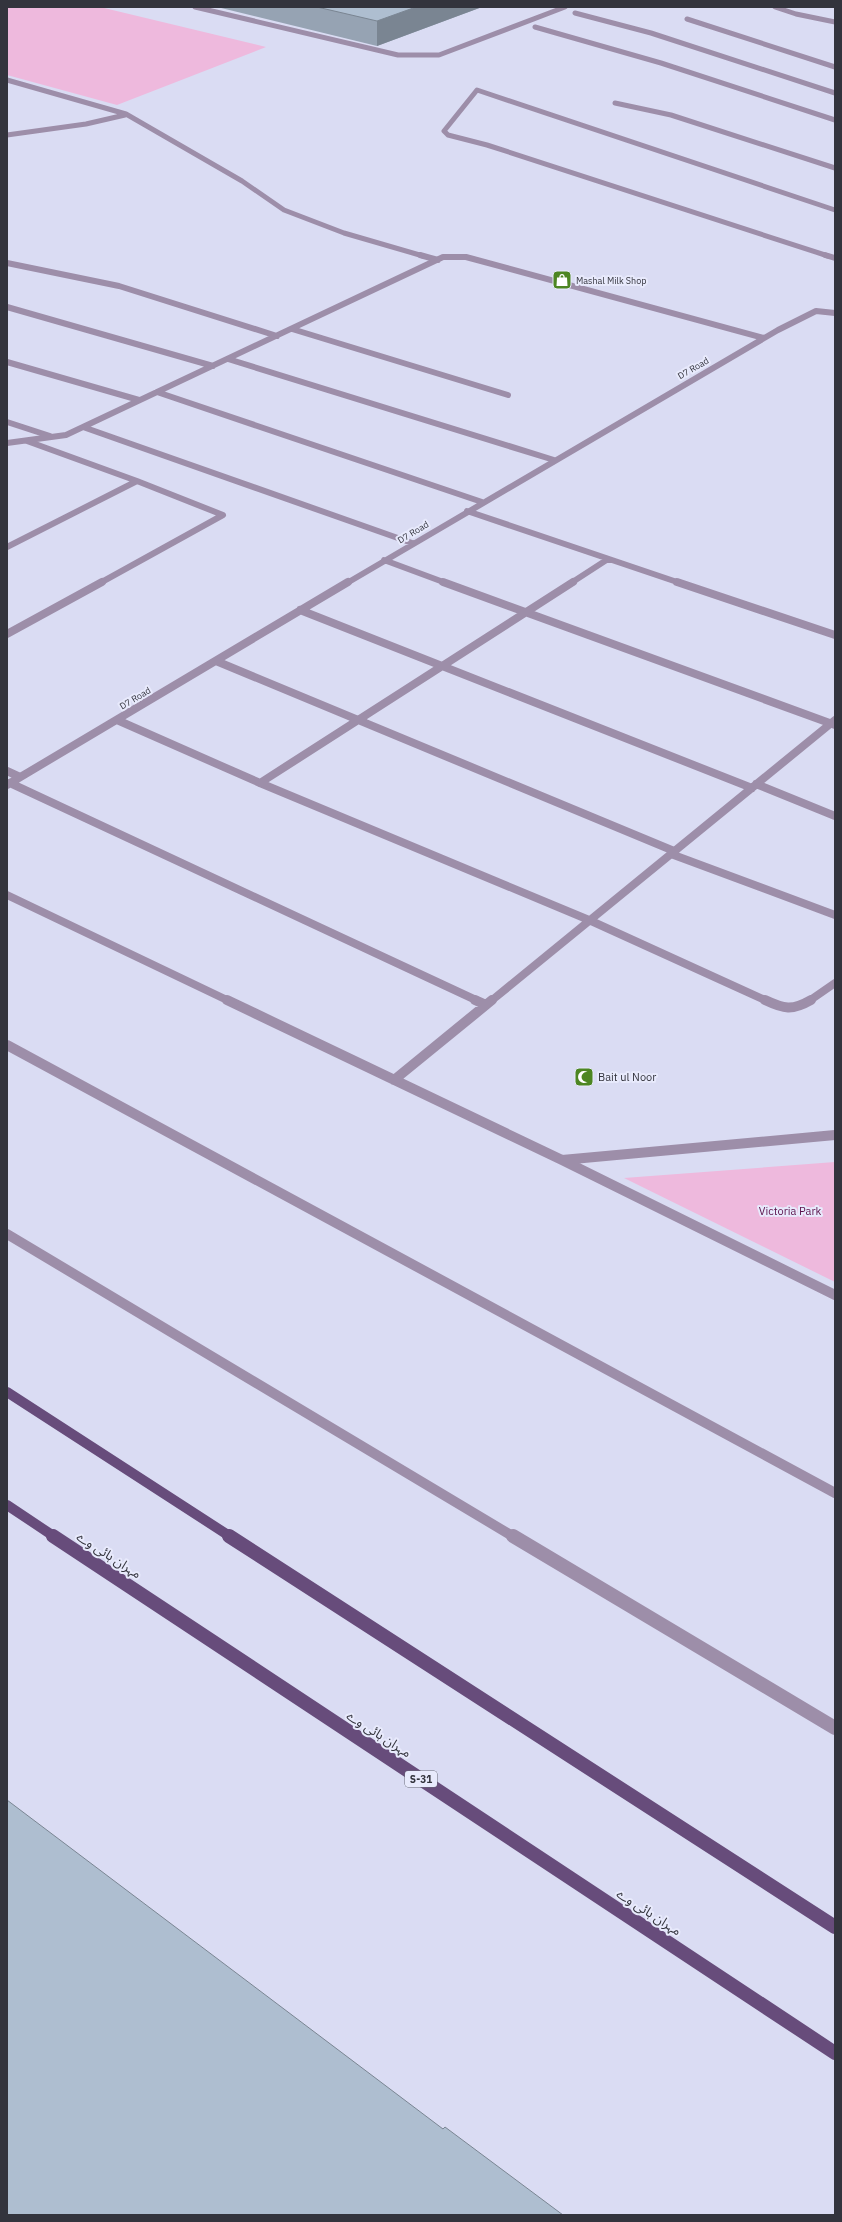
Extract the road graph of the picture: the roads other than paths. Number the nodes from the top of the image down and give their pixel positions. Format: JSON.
{"nodes":[{"id":1,"x":195,"y":7,"type":"edge"},
{"id":2,"x":565,"y":7,"type":"edge"},
{"id":3,"x":775,"y":7,"type":"edge"},
{"id":4,"x":575,"y":13,"type":"dead end"},
{"id":5,"x":687,"y":19,"type":"dead end"},
{"id":6,"x":835,"y":22,"type":"edge"},
{"id":7,"x":535,"y":27,"type":"dead end"},
{"id":8,"x":835,"y":67,"type":"edge"},
{"id":9,"x":7,"y":80,"type":"edge"},
{"id":10,"x":835,"y":93,"type":"edge"},
{"id":11,"x":615,"y":103,"type":"dead end"},
{"id":12,"x":126,"y":114,"type":"junction"},
{"id":13,"x":835,"y":120,"type":"edge"},
{"id":14,"x":7,"y":135,"type":"edge"},
{"id":15,"x":835,"y":168,"type":"edge"},
{"id":16,"x":835,"y":210,"type":"edge"},
{"id":17,"x":835,"y":258,"type":"edge"},
{"id":18,"x":438,"y":260,"type":"junction"},
{"id":19,"x":7,"y":263,"type":"edge"},
{"id":20,"x":7,"y":307,"type":"edge"},
{"id":21,"x":835,"y":313,"type":"edge"},
{"id":22,"x":292,"y":329,"type":"junction"},
{"id":23,"x":276,"y":336,"type":"junction"},
{"id":24,"x":764,"y":338,"type":"junction"},
{"id":25,"x":228,"y":359,"type":"junction"},
{"id":26,"x":7,"y":362,"type":"edge"},
{"id":27,"x":213,"y":366,"type":"junction"},
{"id":28,"x":157,"y":392,"type":"junction"},
{"id":29,"x":508,"y":395,"type":"dead end"},
{"id":30,"x":139,"y":400,"type":"junction"},
{"id":31,"x":7,"y":422,"type":"edge"},
{"id":32,"x":83,"y":427,"type":"junction"},
{"id":33,"x":52,"y":437,"type":"junction"},
{"id":34,"x":26,"y":441,"type":"junction"},
{"id":35,"x":7,"y":444,"type":"edge"},
{"id":36,"x":554,"y":460,"type":"junction"},
{"id":37,"x":137,"y":481,"type":"junction"},
{"id":38,"x":482,"y":502,"type":"junction"},
{"id":39,"x":467,"y":511,"type":"junction"},
{"id":40,"x":412,"y":543,"type":"junction"},
{"id":41,"x":7,"y":547,"type":"edge"},
{"id":42,"x":608,"y":559,"type":"junction"},
{"id":43,"x":384,"y":560,"type":"junction"},
{"id":44,"x":300,"y":610,"type":"junction"},
{"id":45,"x":526,"y":612,"type":"junction"},
{"id":46,"x":7,"y":634,"type":"edge"},
{"id":47,"x":835,"y":635,"type":"edge"},
{"id":48,"x":216,"y":661,"type":"junction"},
{"id":49,"x":441,"y":666,"type":"junction"},
{"id":50,"x":117,"y":720,"type":"junction"},
{"id":51,"x":357,"y":720,"type":"junction"},
{"id":52,"x":834,"y":723,"type":"edge"},
{"id":53,"x":7,"y":771,"type":"edge"},
{"id":54,"x":20,"y":778,"type":"junction"},
{"id":55,"x":260,"y":783,"type":"junction"},
{"id":56,"x":9,"y":784,"type":"edge"},
{"id":57,"x":754,"y":786,"type":"junction"},
{"id":58,"x":835,"y":816,"type":"edge"},
{"id":59,"x":673,"y":853,"type":"junction"},
{"id":60,"x":7,"y":895,"type":"edge"},
{"id":61,"x":835,"y":915,"type":"edge"},
{"id":62,"x":590,"y":920,"type":"junction"},
{"id":63,"x":835,"y":984,"type":"edge"},
{"id":64,"x":486,"y":1005,"type":"junction"},
{"id":65,"x":7,"y":1045,"type":"edge"},
{"id":66,"x":394,"y":1080,"type":"junction"},
{"id":67,"x":835,"y":1134,"type":"edge"},
{"id":68,"x":562,"y":1160,"type":"junction"},
{"id":69,"x":7,"y":1234,"type":"edge"},
{"id":70,"x":835,"y":1295,"type":"edge"},
{"id":71,"x":7,"y":1392,"type":"edge"},
{"id":72,"x":835,"y":1493,"type":"edge"},
{"id":73,"x":7,"y":1505,"type":"edge"},
{"id":74,"x":835,"y":1728,"type":"edge"},
{"id":75,"x":835,"y":1927,"type":"edge"},
{"id":76,"x":835,"y":2053,"type":"edge"}],
"edges":[{"from":1,"to":2,"type":"street"},
{"from":3,"to":6,"type":"street"},
{"from":4,"to":10,"type":"street"},
{"from":5,"to":8,"type":"street"},
{"from":7,"to":13,"type":"street"},
{"from":9,"to":12,"type":"street"},
{"from":11,"to":15,"type":"street"},
{"from":12,"to":14,"type":"street"},
{"from":12,"to":18,"type":"street"},
{"from":16,"to":17,"type":"street"},
{"from":18,"to":22,"type":"street"},
{"from":18,"to":24,"type":"street"},
{"from":19,"to":23,"type":"street"},
{"from":20,"to":27,"type":"street"},
{"from":21,"to":24,"type":"street","name":"D7 Road"},
{"from":22,"to":23,"type":"street"},
{"from":22,"to":29,"type":"street"},
{"from":23,"to":25,"type":"street"},
{"from":24,"to":36,"type":"street","name":"D7 Road"},
{"from":25,"to":27,"type":"street"},
{"from":25,"to":36,"type":"street"},
{"from":26,"to":30,"type":"street"},
{"from":27,"to":28,"type":"street"},
{"from":28,"to":30,"type":"street"},
{"from":28,"to":38,"type":"street"},
{"from":30,"to":32,"type":"street"},
{"from":31,"to":33,"type":"street"},
{"from":32,"to":33,"type":"street"},
{"from":32,"to":40,"type":"street"},
{"from":33,"to":34,"type":"street"},
{"from":34,"to":35,"type":"street"},
{"from":34,"to":37,"type":"street"},
{"from":36,"to":38,"type":"street","name":"D7 Road"},
{"from":37,"to":41,"type":"street"},
{"from":37,"to":46,"type":"street"},
{"from":38,"to":39,"type":"street","name":"D7 Road"},
{"from":39,"to":40,"type":"street","name":"D7 Road"},
{"from":39,"to":42,"type":"street"},
{"from":40,"to":43,"type":"street","name":"D7 Road"},
{"from":42,"to":45,"type":"street"},
{"from":42,"to":47,"type":"street"},
{"from":43,"to":44,"type":"street","name":"D7 Road"},
{"from":43,"to":45,"type":"street"},
{"from":44,"to":48,"type":"street","name":"D7 Road"},
{"from":44,"to":49,"type":"street"},
{"from":45,"to":49,"type":"street"},
{"from":45,"to":52,"type":"street"},
{"from":48,"to":50,"type":"street","name":"D7 Road"},
{"from":48,"to":51,"type":"street"},
{"from":49,"to":51,"type":"street"},
{"from":49,"to":57,"type":"street"},
{"from":50,"to":54,"type":"street","name":"D7 Road"},
{"from":50,"to":55,"type":"street"},
{"from":51,"to":55,"type":"street"},
{"from":51,"to":59,"type":"street"},
{"from":52,"to":57,"type":"street"},
{"from":53,"to":54,"type":"street"},
{"from":54,"to":56,"type":"street","name":"D7 Road"},
{"from":55,"to":62,"type":"street"},
{"from":56,"to":64,"type":"street"},
{"from":57,"to":58,"type":"street"},
{"from":57,"to":59,"type":"street"},
{"from":59,"to":61,"type":"street"},
{"from":59,"to":62,"type":"street"},
{"from":60,"to":66,"type":"street"},
{"from":62,"to":63,"type":"street"},
{"from":62,"to":64,"type":"street"},
{"from":64,"to":66,"type":"street"},
{"from":65,"to":72,"type":"street"},
{"from":66,"to":68,"type":"street"},
{"from":67,"to":68,"type":"street"},
{"from":68,"to":70,"type":"street"},
{"from":69,"to":74,"type":"street"},
{"from":71,"to":75,"type":"main road"},
{"from":73,"to":76,"type":"main road","name":"مہران ہائی وے","number":"S-31"}]}
